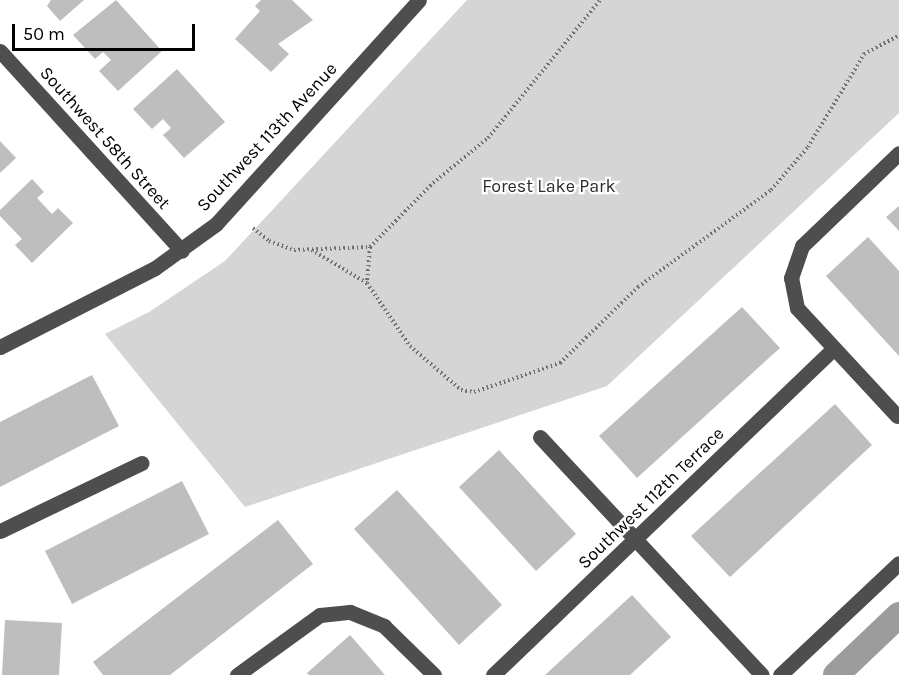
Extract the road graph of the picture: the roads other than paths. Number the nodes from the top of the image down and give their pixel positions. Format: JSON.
{"nodes":[{"id":1,"x":419,"y":0,"type":"edge"},
{"id":2,"x":0,"y":51,"type":"edge"},
{"id":3,"x":899,"y":153,"type":"edge"},
{"id":4,"x":182,"y":251,"type":"junction"},
{"id":5,"x":0,"y":348,"type":"edge"},
{"id":6,"x":834,"y":348,"type":"junction"},
{"id":7,"x":897,"y":416,"type":"dead end"},
{"id":8,"x":540,"y":437,"type":"dead end"},
{"id":9,"x":141,"y":463,"type":"dead end"},
{"id":10,"x":0,"y":531,"type":"edge"},
{"id":11,"x":637,"y":541,"type":"junction"},
{"id":12,"x":899,"y":563,"type":"edge"},
{"id":13,"x":237,"y":675,"type":"edge"},
{"id":14,"x":434,"y":675,"type":"edge"},
{"id":15,"x":492,"y":675,"type":"edge"},
{"id":16,"x":762,"y":675,"type":"edge"},
{"id":17,"x":780,"y":675,"type":"edge"}],
"edges":[{"from":1,"to":4,"type":"street","name":"Southwest 113th Avenue"},
{"from":2,"to":4,"type":"street","name":"Southwest 58th Street"},
{"from":3,"to":6,"type":"street"},
{"from":4,"to":5,"type":"street","name":"Southwest 113th Avenue"},
{"from":6,"to":7,"type":"street"},
{"from":6,"to":11,"type":"street","name":"Southwest 112th Terrace"},
{"from":8,"to":11,"type":"street"},
{"from":9,"to":10,"type":"street"},
{"from":11,"to":15,"type":"street","name":"Southwest 112th Terrace"},
{"from":11,"to":16,"type":"street"},
{"from":12,"to":17,"type":"street"},
{"from":13,"to":14,"type":"street"}]}
